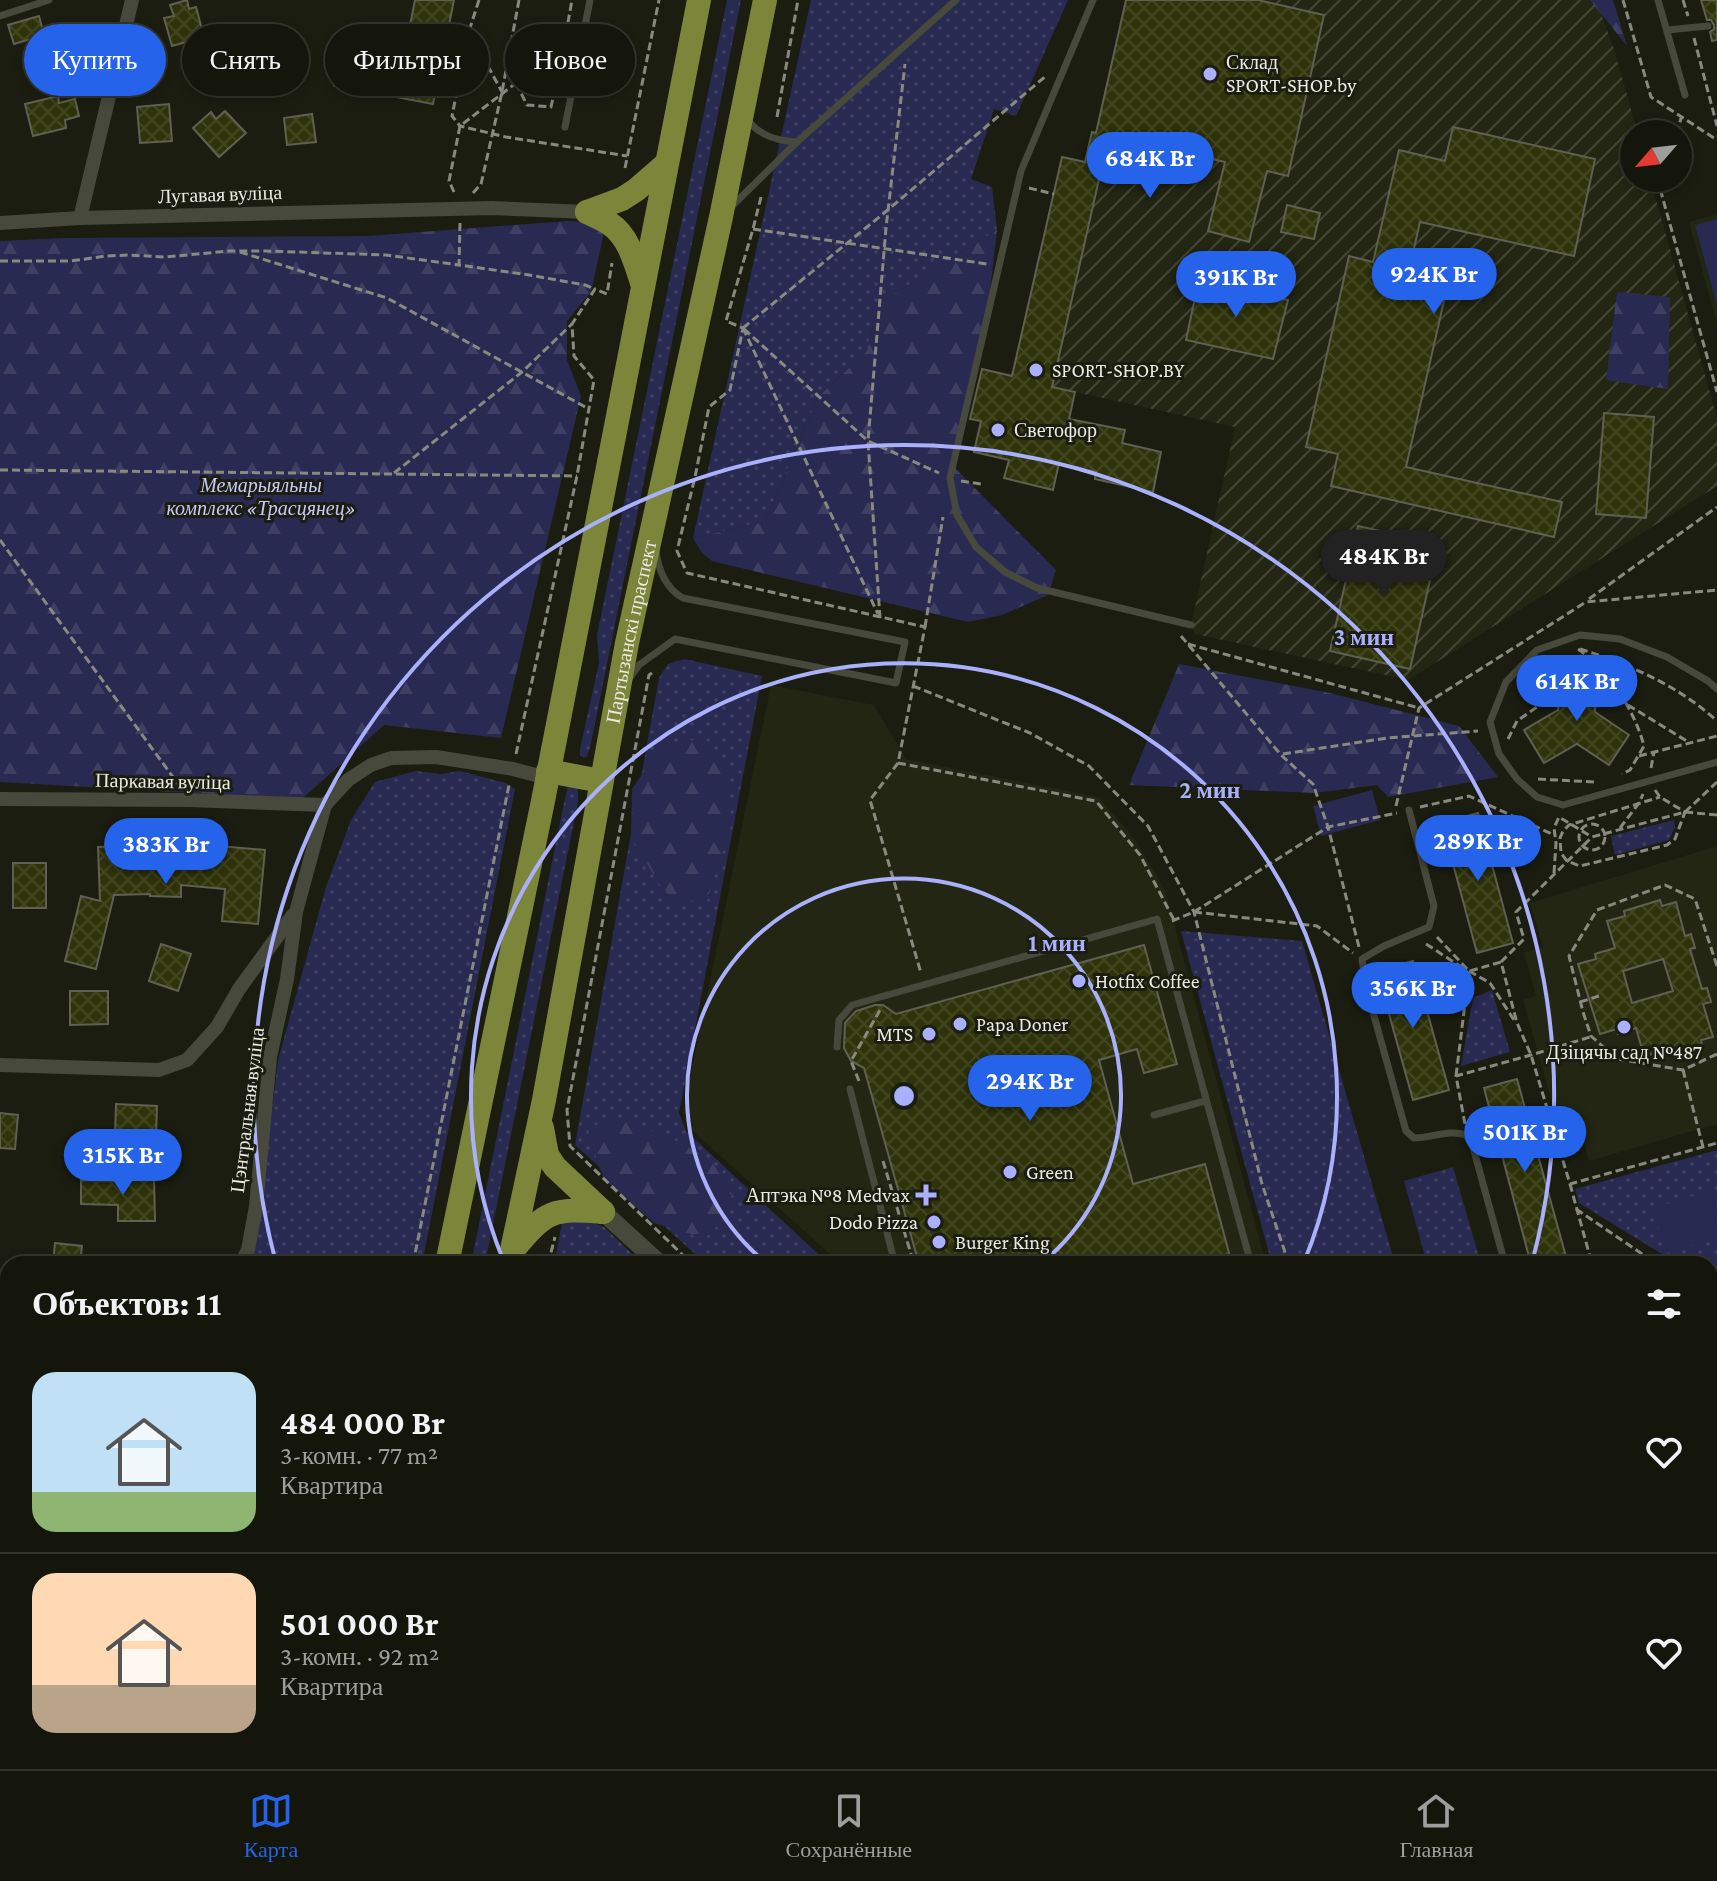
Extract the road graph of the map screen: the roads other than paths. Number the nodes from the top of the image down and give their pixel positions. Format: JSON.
{"nodes":[{"id":1,"x":49,"y":0,"type":"edge"},
{"id":2,"x":132,"y":0,"type":"edge"},
{"id":3,"x":590,"y":0,"type":"edge"},
{"id":4,"x":699,"y":0,"type":"edge"},
{"id":5,"x":765,"y":0,"type":"edge"},
{"id":6,"x":956,"y":0,"type":"edge"},
{"id":7,"x":1093,"y":0,"type":"edge"},
{"id":8,"x":1658,"y":0,"type":"edge"},
{"id":9,"x":0,"y":16,"type":"edge"},
{"id":10,"x":1708,"y":26,"type":"dead end"},
{"id":11,"x":1667,"y":30,"type":"junction"},
{"id":12,"x":1685,"y":95,"type":"dead end"},
{"id":13,"x":743,"y":114,"type":"junction"},
{"id":14,"x":565,"y":127,"type":"dead end"},
{"id":15,"x":797,"y":142,"type":"junction"},
{"id":16,"x":666,"y":164,"type":"junction"},
{"id":17,"x":587,"y":212,"type":"junction"},
{"id":18,"x":721,"y":217,"type":"junction"},
{"id":19,"x":80,"y":218,"type":"junction"},
{"id":20,"x":0,"y":223,"type":"edge"},
{"id":21,"x":643,"y":286,"type":"junction"},
{"id":22,"x":654,"y":521,"type":"junction"},
{"id":23,"x":1191,"y":625,"type":"dead end"},
{"id":24,"x":1717,"y":689,"type":"edge"},
{"id":25,"x":615,"y":708,"type":"junction"},
{"id":26,"x":1717,"y":762,"type":"edge"},
{"id":27,"x":548,"y":774,"type":"junction"},
{"id":28,"x":601,"y":781,"type":"junction"},
{"id":29,"x":0,"y":799,"type":"edge"},
{"id":30,"x":325,"y":805,"type":"junction"},
{"id":31,"x":1409,"y":810,"type":"road end"},
{"id":32,"x":296,"y":912,"type":"junction"},
{"id":33,"x":837,"y":1047,"type":"dead end"},
{"id":34,"x":0,"y":1065,"type":"edge"},
{"id":35,"x":850,"y":1089,"type":"dead end"},
{"id":36,"x":1205,"y":1101,"type":"junction"},
{"id":37,"x":541,"y":1113,"type":"junction"},
{"id":38,"x":1154,"y":1115,"type":"dead end"},
{"id":39,"x":603,"y":1212,"type":"junction"},
{"id":40,"x":245,"y":1256,"type":"edge"},
{"id":41,"x":449,"y":1256,"type":"edge"},
{"id":42,"x":511,"y":1256,"type":"edge"},
{"id":43,"x":512,"y":1256,"type":"edge"},
{"id":44,"x":651,"y":1256,"type":"edge"},
{"id":45,"x":893,"y":1256,"type":"edge"},
{"id":46,"x":1249,"y":1256,"type":"edge"},
{"id":47,"x":1503,"y":1256,"type":"edge"}],
"edges":[{"from":1,"to":9,"type":"lane"},
{"from":2,"to":19,"type":"street"},
{"from":3,"to":14,"type":"lane"},
{"from":4,"to":16,"type":"highway"},
{"from":5,"to":13,"type":"highway","name":"Партызанскі праспект"},
{"from":6,"to":15,"type":"lane"},
{"from":7,"to":23,"type":"lane"},
{"from":8,"to":11,"type":"lane"},
{"from":10,"to":11,"type":"lane"},
{"from":11,"to":12,"type":"lane"},
{"from":13,"to":15,"type":"lane"},
{"from":13,"to":18,"type":"highway","name":"Партызанскі праспект"},
{"from":15,"to":18,"type":"lane"},
{"from":16,"to":17,"type":"highway"},
{"from":16,"to":21,"type":"highway"},
{"from":17,"to":19,"type":"street","name":"Лугавая вуліца"},
{"from":17,"to":21,"type":"highway"},
{"from":18,"to":22,"type":"highway","name":"Партызанскі праспект"},
{"from":19,"to":20,"type":"street","name":"Лугавая вуліца"},
{"from":21,"to":27,"type":"highway"},
{"from":22,"to":25,"type":"highway","name":"Партызанскі праспект"},
{"from":22,"to":25,"type":"lane"},
{"from":24,"to":26,"type":"lane"},
{"from":25,"to":28,"type":"highway","name":"Партызанскі праспект"},
{"from":27,"to":28,"type":"highway"},
{"from":27,"to":30,"type":"street"},
{"from":27,"to":41,"type":"highway"},
{"from":28,"to":37,"type":"highway","name":"Партызанскі праспект"},
{"from":29,"to":30,"type":"street","name":"Паркавая вуліца"},
{"from":30,"to":32,"type":"street","name":"Цэнтральная вуліца"},
{"from":31,"to":47,"type":"lane"},
{"from":32,"to":34,"type":"street","name":"Цэнтральная вуліца"},
{"from":32,"to":40,"type":"street","name":"Цэнтральная вуліца"},
{"from":33,"to":36,"type":"lane"},
{"from":35,"to":45,"type":"lane"},
{"from":36,"to":38,"type":"lane"},
{"from":36,"to":46,"type":"lane"},
{"from":37,"to":39,"type":"highway"},
{"from":37,"to":42,"type":"highway","name":"Партызанскі праспект"},
{"from":39,"to":43,"type":"highway"},
{"from":39,"to":44,"type":"street"}]}
